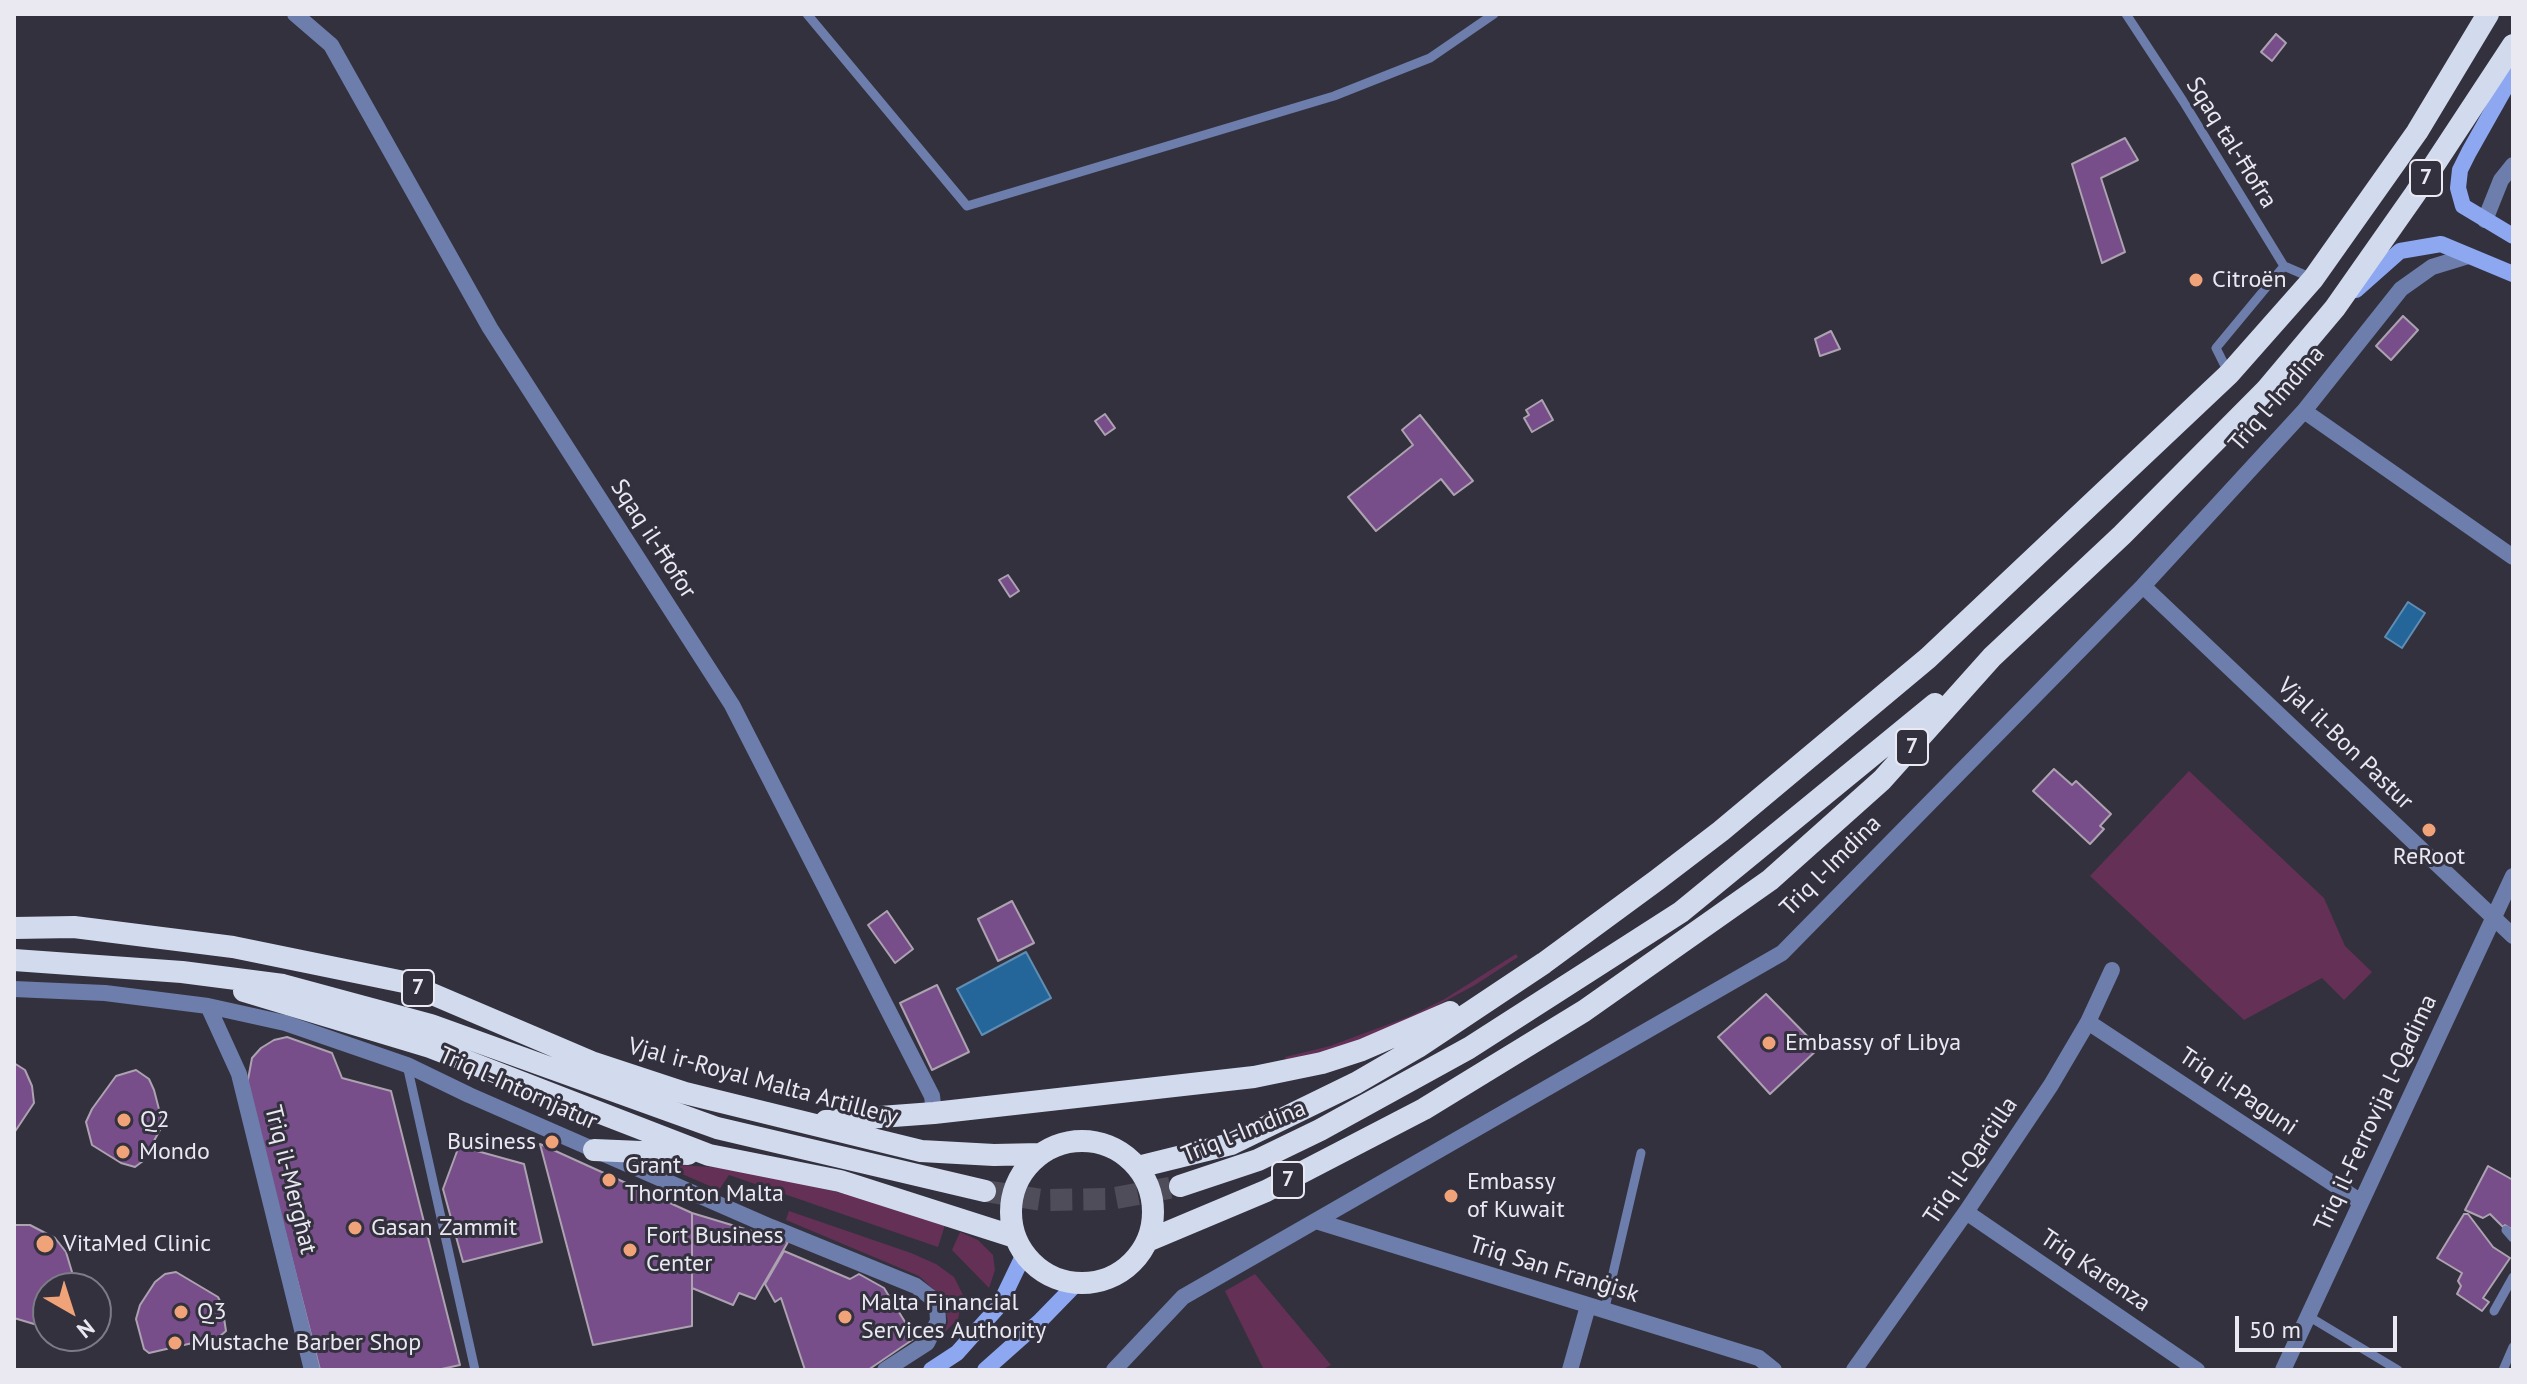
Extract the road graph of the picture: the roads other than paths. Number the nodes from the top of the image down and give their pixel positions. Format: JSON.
{"nodes":[{"id":1,"x":295,"y":14,"type":"edge"},
{"id":2,"x":807,"y":14,"type":"edge"},
{"id":3,"x":1494,"y":14,"type":"edge"},
{"id":4,"x":2126,"y":14,"type":"edge"},
{"id":5,"x":2488,"y":14,"type":"edge"},
{"id":6,"x":2513,"y":45,"type":"edge"},
{"id":7,"x":2513,"y":74,"type":"edge"},
{"id":8,"x":2513,"y":165,"type":"edge"},
{"id":9,"x":2485,"y":220,"type":"junction"},
{"id":10,"x":2513,"y":236,"type":"edge"},
{"id":11,"x":2468,"y":256,"type":"junction"},
{"id":12,"x":2284,"y":266,"type":"junction"},
{"id":13,"x":2513,"y":274,"type":"edge"},
{"id":14,"x":2313,"y":279,"type":"junction"},
{"id":15,"x":2335,"y":308,"type":"junction"},
{"id":16,"x":2229,"y":374,"type":"junction"},
{"id":17,"x":2304,"y":411,"type":"junction"},
{"id":18,"x":2513,"y":557,"type":"edge"},
{"id":19,"x":2143,"y":586,"type":"junction"},
{"id":20,"x":1992,"y":657,"type":"junction"},
{"id":21,"x":2513,"y":876,"type":"edge"},
{"id":22,"x":2494,"y":918,"type":"junction"},
{"id":23,"x":14,"y":928,"type":"edge"},
{"id":24,"x":2513,"y":936,"type":"edge"},
{"id":25,"x":14,"y":960,"type":"edge"},
{"id":26,"x":1536,"y":969,"type":"junction"},
{"id":27,"x":2112,"y":970,"type":"dead end"},
{"id":28,"x":182,"y":972,"type":"junction"},
{"id":29,"x":14,"y":989,"type":"edge"},
{"id":30,"x":208,"y":1006,"type":"junction"},
{"id":31,"x":2088,"y":1022,"type":"junction"},
{"id":32,"x":407,"y":1065,"type":"junction"},
{"id":33,"x":934,"y":1113,"type":"junction"},
{"id":34,"x":805,"y":1122,"type":"junction"},
{"id":35,"x":594,"y":1150,"type":"junction"},
{"id":36,"x":1641,"y":1153,"type":"dead end"},
{"id":37,"x":1041,"y":1154,"type":"junction"},
{"id":38,"x":709,"y":1155,"type":"junction"},
{"id":39,"x":1138,"y":1167,"type":"junction"},
{"id":40,"x":1180,"y":1186,"type":"tunnel mouth"},
{"id":41,"x":985,"y":1191,"type":"tunnel mouth"},
{"id":42,"x":2361,"y":1202,"type":"junction"},
{"id":43,"x":1966,"y":1212,"type":"junction"},
{"id":44,"x":1316,"y":1221,"type":"junction"},
{"id":45,"x":1020,"y":1246,"type":"junction"},
{"id":46,"x":1144,"y":1247,"type":"junction"},
{"id":47,"x":2513,"y":1277,"type":"edge"},
{"id":48,"x":1077,"y":1283,"type":"junction"},
{"id":49,"x":1596,"y":1309,"type":"junction"},
{"id":50,"x":2494,"y":1311,"type":"dead end"},
{"id":51,"x":2308,"y":1316,"type":"junction"},
{"id":52,"x":2513,"y":1347,"type":"edge"},
{"id":53,"x":312,"y":1370,"type":"edge"},
{"id":54,"x":475,"y":1370,"type":"edge"},
{"id":55,"x":885,"y":1370,"type":"edge"},
{"id":56,"x":931,"y":1370,"type":"edge"},
{"id":57,"x":985,"y":1370,"type":"edge"},
{"id":58,"x":1114,"y":1370,"type":"edge"},
{"id":59,"x":1570,"y":1370,"type":"edge"},
{"id":60,"x":1774,"y":1370,"type":"edge"},
{"id":61,"x":1854,"y":1370,"type":"edge"},
{"id":62,"x":2197,"y":1370,"type":"edge"},
{"id":63,"x":2283,"y":1370,"type":"edge"},
{"id":64,"x":2398,"y":1370,"type":"edge"},
{"id":65,"x":2503,"y":1370,"type":"edge"}],
"edges":[{"from":1,"to":33,"type":"street","name":"Sqaq il-Ħofor"},
{"from":2,"to":3,"type":"lane"},
{"from":4,"to":12,"type":"lane","name":"Sqaq tal-Ħofra"},
{"from":5,"to":14,"type":"highway","name":"Triq l-Imdina","number":"7"},
{"from":6,"to":15,"type":"highway","name":"Triq l-Imdina","number":"7"},
{"from":7,"to":9,"type":"main road"},
{"from":8,"to":9,"type":"street"},
{"from":9,"to":10,"type":"main road"},
{"from":11,"to":13,"type":"main road"},
{"from":11,"to":15,"type":"main road"},
{"from":11,"to":17,"type":"street","name":"Triq l-Imdina"},
{"from":12,"to":14,"type":"lane"},
{"from":12,"to":16,"type":"lane"},
{"from":14,"to":16,"type":"highway","name":"Triq l-Imdina","number":"7"},
{"from":15,"to":20,"type":"highway","name":"Triq l-Imdina","number":"7"},
{"from":16,"to":26,"type":"highway","name":"Triq l-Imdina","number":"7"},
{"from":17,"to":18,"type":"street"},
{"from":17,"to":19,"type":"street","name":"Triq l-Imdina"},
{"from":19,"to":22,"type":"street","name":"Vjal il-Bon Pastur"},
{"from":19,"to":44,"type":"street","name":"Triq l-Imdina"},
{"from":20,"to":40,"type":"highway","name":"Triq l-Imdina","number":"7"},
{"from":20,"to":46,"type":"highway","name":"Triq l-Imdina","number":"7"},
{"from":21,"to":22,"type":"street","name":"Triq il-Ferrovija l-Qadima"},
{"from":22,"to":24,"type":"street","name":"Vjal il-Bon Pastur"},
{"from":22,"to":42,"type":"street","name":"Triq il-Ferrovija l-Qadima"},
{"from":23,"to":34,"type":"highway","name":"Vjal ir-Royal Malta Artillery","number":"7"},
{"from":25,"to":28,"type":"highway","name":"Vjal ir-Royal Malta Artillery","number":"7"},
{"from":26,"to":33,"type":"highway","name":"Triq l-Imdina"},
{"from":26,"to":39,"type":"highway","name":"Triq l-Imdina"},
{"from":27,"to":31,"type":"street","name":"Triq il-Qarċilla"},
{"from":28,"to":38,"type":"highway","name":"Vjal ir-Royal Malta Artillery"},
{"from":28,"to":41,"type":"highway","name":"Vjal ir-Royal Malta Artillery","number":"7"},
{"from":29,"to":30,"type":"street","name":"Triq l-Intornjatur"},
{"from":30,"to":32,"type":"street","name":"Triq l-Intornjatur"},
{"from":30,"to":53,"type":"street","name":"Triq il-Mergħat"},
{"from":31,"to":42,"type":"street","name":"Triq il-Paguni"},
{"from":31,"to":43,"type":"street","name":"Triq il-Qarċilla"},
{"from":32,"to":35,"type":"street","name":"Triq l-Intornjatur"},
{"from":32,"to":54,"type":"lane"},
{"from":33,"to":34,"type":"highway","name":"Triq l-Imdina"},
{"from":34,"to":37,"type":"highway","name":"Vjal ir-Royal Malta Artillery"},
{"from":35,"to":38,"type":"highway"},
{"from":35,"to":55,"type":"street","name":"Triq l-Intornjatur"},
{"from":36,"to":49,"type":"lane"},
{"from":37,"to":39,"type":"highway"},
{"from":37,"to":45,"type":"highway"},
{"from":38,"to":45,"type":"highway","name":"Vjal ir-Royal Malta Artillery"},
{"from":39,"to":46,"type":"highway"},
{"from":42,"to":51,"type":"street","name":"Triq il-Ferrovija l-Qadima"},
{"from":43,"to":61,"type":"street","name":"Triq il-Qarċilla"},
{"from":43,"to":62,"type":"street","name":"Triq Karenza"},
{"from":44,"to":49,"type":"street","name":"Triq San Franġisk"},
{"from":44,"to":58,"type":"street","name":"Triq l-Imdina"},
{"from":45,"to":48,"type":"highway"},
{"from":45,"to":56,"type":"main road"},
{"from":46,"to":48,"type":"highway","name":"Triq l-Imdina"},
{"from":47,"to":50,"type":"lane"},
{"from":48,"to":57,"type":"main road"},
{"from":49,"to":59,"type":"street"},
{"from":49,"to":60,"type":"street","name":"Triq San Franġisk"},
{"from":51,"to":63,"type":"street","name":"Triq il-Ferrovija l-Qadima"},
{"from":51,"to":64,"type":"lane"},
{"from":52,"to":65,"type":"lane"}]}
